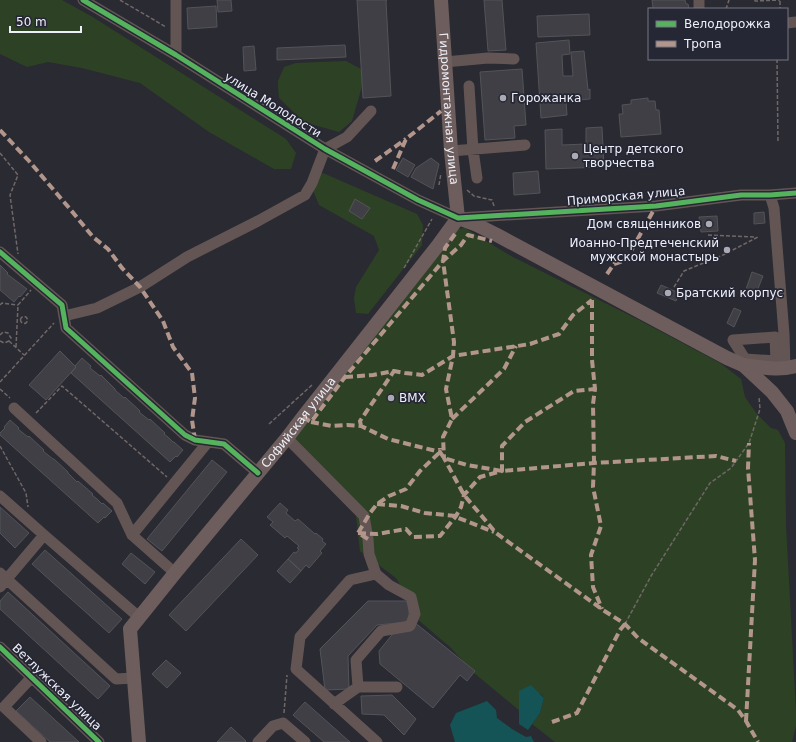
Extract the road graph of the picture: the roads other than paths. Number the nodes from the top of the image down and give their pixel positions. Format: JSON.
{"nodes":[{"id":1,"x":83,"y":0,"type":"edge"},
{"id":2,"x":176,"y":0,"type":"edge"},
{"id":3,"x":441,"y":0,"type":"edge"},
{"id":4,"x":176,"y":55,"type":"junction"},
{"id":5,"x":514,"y":59,"type":"dead end"},
{"id":6,"x":445,"y":62,"type":"junction"},
{"id":7,"x":469,"y":86,"type":"dead end"},
{"id":8,"x":371,"y":111,"type":"dead end"},
{"id":9,"x":525,"y":145,"type":"dead end"},
{"id":10,"x":325,"y":149,"type":"junction"},
{"id":11,"x":473,"y":150,"type":"junction"},
{"id":12,"x":451,"y":151,"type":"junction"},
{"id":13,"x":477,"y":178,"type":"dead end"},
{"id":14,"x":796,"y":193,"type":"edge"},
{"id":15,"x":770,"y":195,"type":"junction"},
{"id":16,"x":458,"y":218,"type":"junction"},
{"id":17,"x":0,"y":252,"type":"edge"},
{"id":18,"x":64,"y":316,"type":"junction"},
{"id":19,"x":743,"y":365,"type":"junction"},
{"id":20,"x":791,"y":367,"type":"edge"},
{"id":21,"x":14,"y":408,"type":"dead end"},
{"id":22,"x":796,"y":433,"type":"edge"},
{"id":23,"x":287,"y":438,"type":"junction"},
{"id":24,"x":208,"y":442,"type":"junction"},
{"id":25,"x":258,"y":473,"type":"junction"},
{"id":26,"x":0,"y":496,"type":"edge"},
{"id":27,"x":44,"y":535,"type":"junction"},
{"id":28,"x":132,"y":535,"type":"junction"},
{"id":29,"x":175,"y":573,"type":"junction"},
{"id":30,"x":376,"y":574,"type":"junction"},
{"id":31,"x":2,"y":580,"type":"edge"},
{"id":32,"x":140,"y":618,"type":"junction"},
{"id":33,"x":0,"y":647,"type":"edge"},
{"id":34,"x":32,"y":677,"type":"junction"},
{"id":35,"x":134,"y":678,"type":"junction"},
{"id":36,"x":358,"y":687,"type":"junction"},
{"id":37,"x":397,"y":687,"type":"dead end"},
{"id":38,"x":334,"y":704,"type":"junction"},
{"id":39,"x":41,"y":742,"type":"edge"},
{"id":40,"x":99,"y":742,"type":"edge"},
{"id":41,"x":139,"y":742,"type":"edge"},
{"id":42,"x":258,"y":742,"type":"edge"},
{"id":43,"x":305,"y":742,"type":"edge"},
{"id":44,"x":377,"y":742,"type":"edge"}],
"edges":[{"from":1,"to":4,"type":"street","name":"улица Молодости"},
{"from":2,"to":4,"type":"street"},
{"from":3,"to":6,"type":"main road","name":"Гидромонтажная улица"},
{"from":4,"to":10,"type":"street","name":"улица Молодости"},
{"from":5,"to":6,"type":"street"},
{"from":6,"to":12,"type":"main road","name":"Гидромонтажная улица"},
{"from":7,"to":11,"type":"street"},
{"from":8,"to":10,"type":"street"},
{"from":9,"to":11,"type":"street"},
{"from":10,"to":16,"type":"street","name":"улица Молодости"},
{"from":10,"to":18,"type":"street"},
{"from":11,"to":12,"type":"street"},
{"from":11,"to":13,"type":"street"},
{"from":12,"to":16,"type":"main road","name":"Гидромонтажная улица"},
{"from":14,"to":15,"type":"street","name":"Приморская улица"},
{"from":15,"to":16,"type":"street","name":"Приморская улица"},
{"from":15,"to":20,"type":"street"},
{"from":16,"to":19,"type":"main road"},
{"from":16,"to":23,"type":"main road","name":"Софийская улица"},
{"from":17,"to":18,"type":"street"},
{"from":18,"to":24,"type":"street"},
{"from":19,"to":20,"type":"main road"},
{"from":19,"to":22,"type":"main road"},
{"from":21,"to":28,"type":"street"},
{"from":23,"to":25,"type":"main road","name":"Софийская улица"},
{"from":23,"to":30,"type":"street"},
{"from":24,"to":25,"type":"street"},
{"from":24,"to":28,"type":"street"},
{"from":25,"to":29,"type":"main road","name":"Софийская улица"},
{"from":26,"to":27,"type":"street"},
{"from":27,"to":31,"type":"street"},
{"from":27,"to":32,"type":"street"},
{"from":28,"to":29,"type":"street"},
{"from":29,"to":32,"type":"main road","name":"Софийская улица"},
{"from":30,"to":36,"type":"street"},
{"from":30,"to":38,"type":"street"},
{"from":31,"to":35,"type":"street"},
{"from":32,"to":35,"type":"main road","name":"Софийская улица"},
{"from":33,"to":34,"type":"street","name":"Ветлужская улица"},
{"from":34,"to":39,"type":"street"},
{"from":34,"to":40,"type":"street","name":"Ветлужская улица"},
{"from":35,"to":41,"type":"main road","name":"Софийская улица"},
{"from":36,"to":37,"type":"street"},
{"from":36,"to":38,"type":"street"},
{"from":38,"to":44,"type":"street"},
{"from":42,"to":43,"type":"street"}]}
